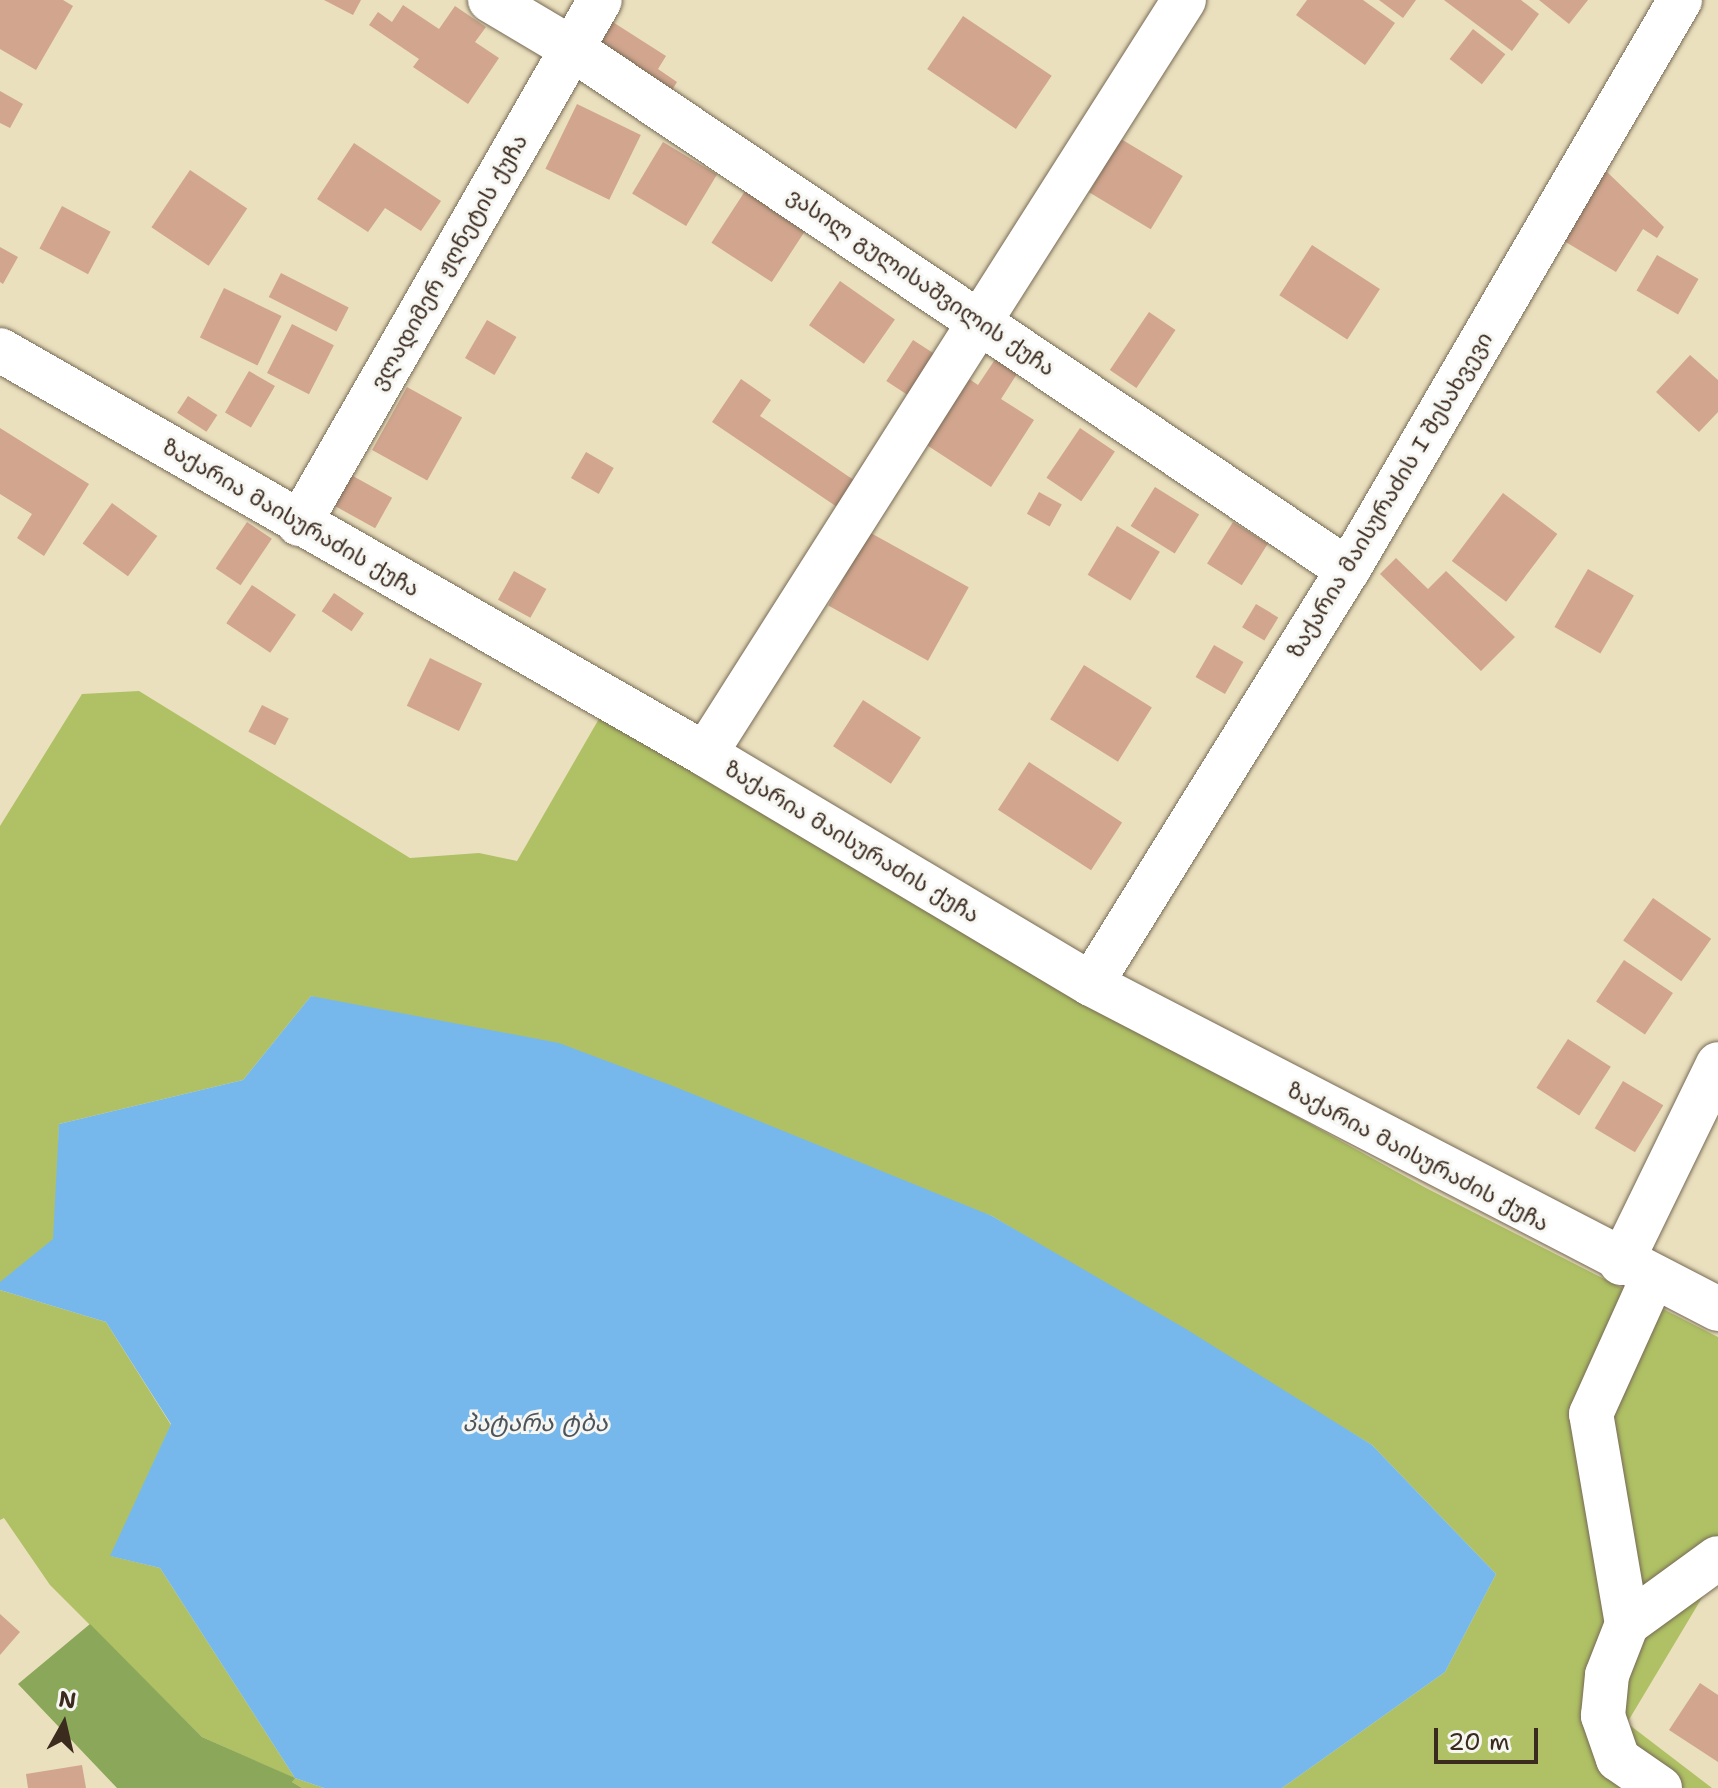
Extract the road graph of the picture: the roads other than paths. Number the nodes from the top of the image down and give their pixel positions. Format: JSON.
{"nodes":[{"id":1,"x":490,"y":0,"type":"edge"},
{"id":2,"x":600,"y":0,"type":"edge"},
{"id":3,"x":1184,"y":0,"type":"edge"},
{"id":4,"x":1680,"y":0,"type":"edge"},
{"id":5,"x":571,"y":48,"type":"junction"},
{"id":6,"x":979,"y":320,"type":"junction"},
{"id":7,"x":0,"y":350,"type":"edge"},
{"id":8,"x":299,"y":524,"type":"junction"},
{"id":9,"x":1348,"y":570,"type":"junction"},
{"id":10,"x":705,"y":754,"type":"junction"},
{"id":11,"x":1091,"y":984,"type":"junction"},
{"id":12,"x":1718,"y":1064,"type":"edge"},
{"id":13,"x":1637,"y":1271,"type":"junction"},
{"id":14,"x":1718,"y":1309,"type":"edge"},
{"id":15,"x":1718,"y":1558,"type":"edge"},
{"id":16,"x":1627,"y":1624,"type":"junction"},
{"id":17,"x":1660,"y":1788,"type":"edge"}],
"edges":[{"from":1,"to":5,"type":"street","name":"ვასილ გულისაშვილის ქუჩა"},
{"from":2,"to":5,"type":"street","name":"ვლადიმერ ჟღნეტის ქუჩა"},
{"from":3,"to":6,"type":"street"},
{"from":4,"to":9,"type":"street","name":"ზაქარია მაისურაძის I შესახვევი"},
{"from":5,"to":6,"type":"street","name":"ვასილ გულისაშვილის ქუჩა"},
{"from":5,"to":8,"type":"street","name":"ვლადიმერ ჟღნეტის ქუჩა"},
{"from":6,"to":9,"type":"street","name":"ვასილ გულისაშვილის ქუჩა"},
{"from":6,"to":10,"type":"street"},
{"from":7,"to":8,"type":"street","name":"ზაქარია მაისურაძის ქუჩა"},
{"from":8,"to":10,"type":"street","name":"ზაქარია მაისურაძის ქუჩა"},
{"from":9,"to":11,"type":"street","name":"ზაქარია მაისურაძის I შესახვევი"},
{"from":10,"to":11,"type":"street","name":"ზაქარია მაისურაძის ქუჩა"},
{"from":11,"to":13,"type":"street","name":"ზაქარია მაისურაძის ქუჩა"},
{"from":12,"to":13,"type":"street"},
{"from":13,"to":14,"type":"street","name":"ზაქარია მაისურაძის ქუჩა"},
{"from":13,"to":16,"type":"street"},
{"from":15,"to":16,"type":"street"},
{"from":16,"to":17,"type":"street"}]}
